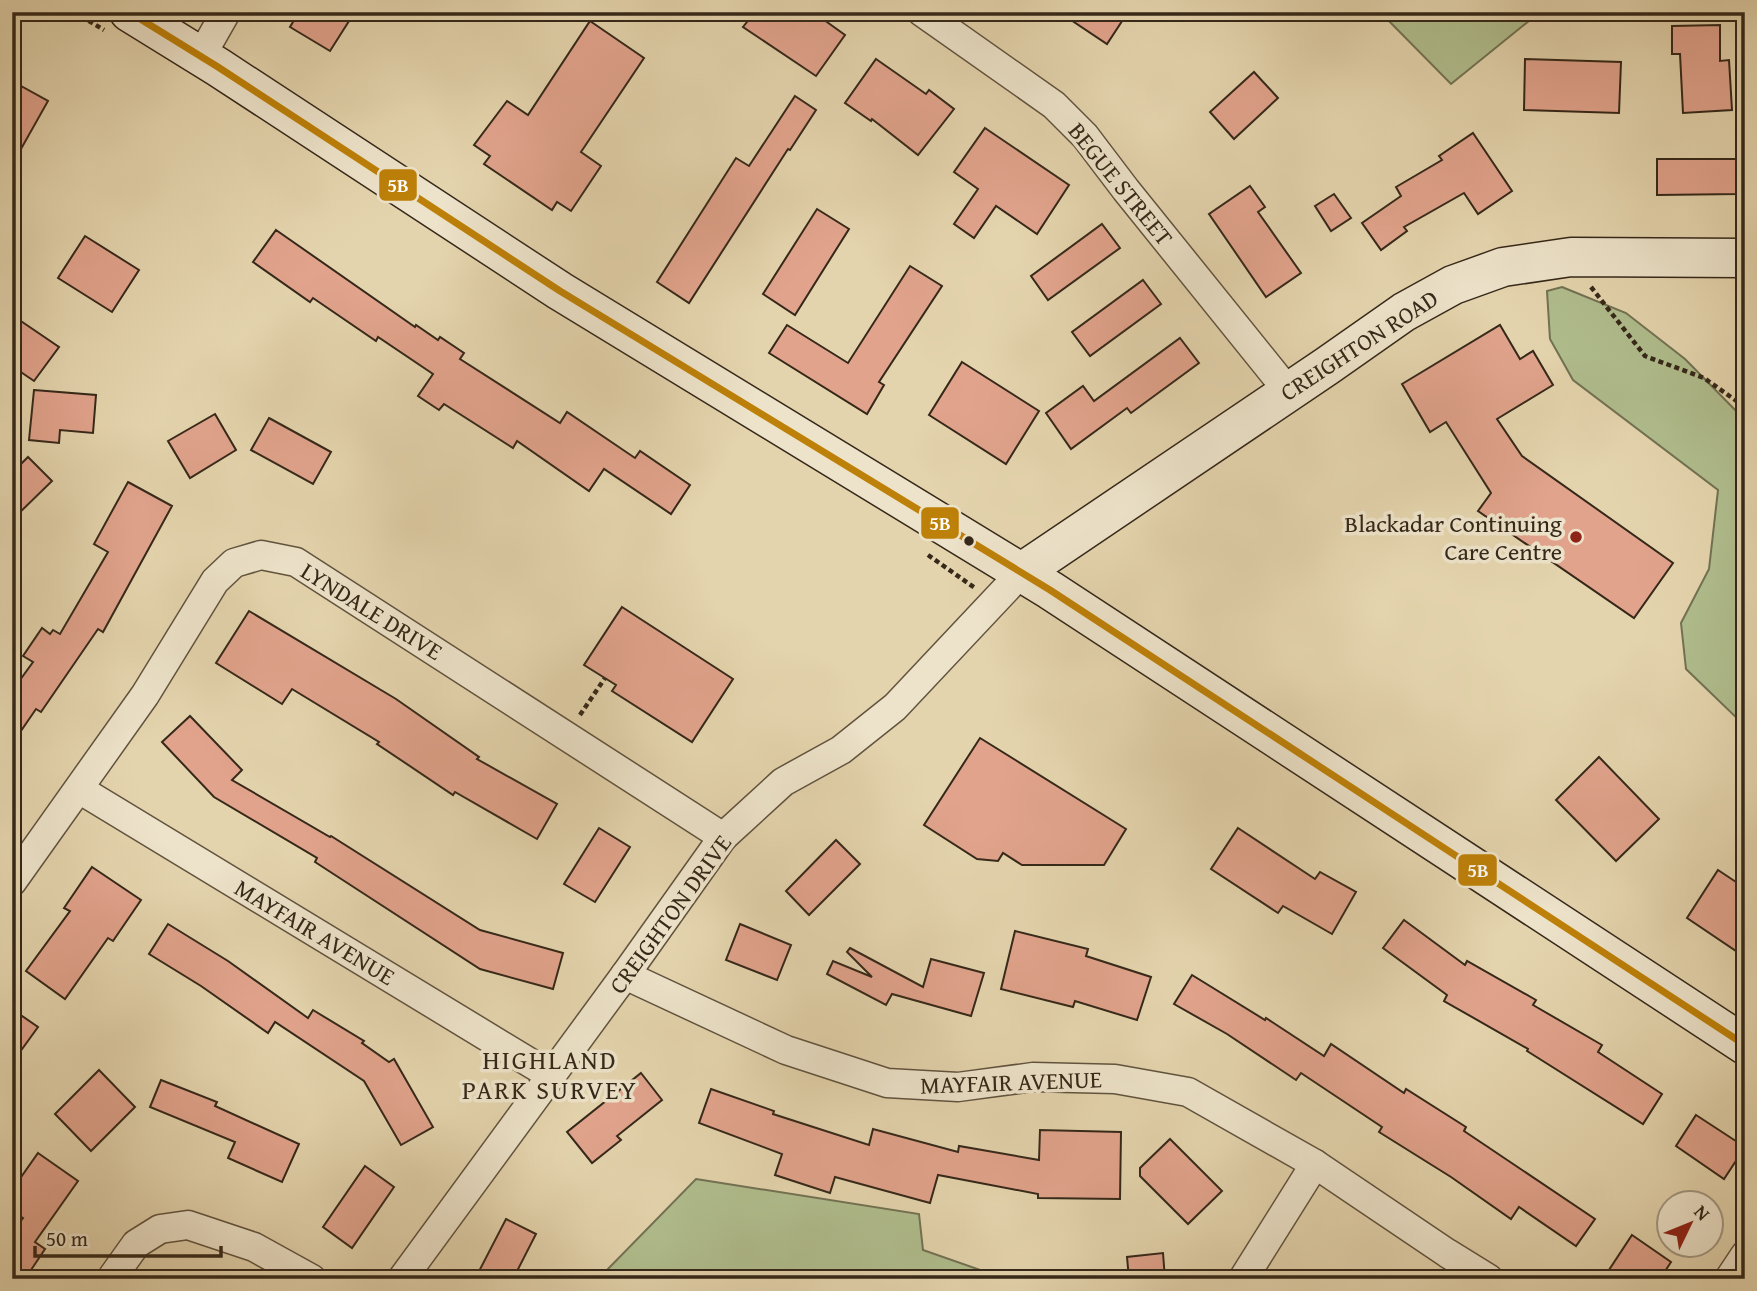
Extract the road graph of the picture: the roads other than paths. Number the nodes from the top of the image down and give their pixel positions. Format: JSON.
{"nodes":[{"id":1,"x":129,"y":12,"type":"edge"},
{"id":2,"x":226,"y":12,"type":"edge"},
{"id":3,"x":922,"y":12,"type":"edge"},
{"id":4,"x":201,"y":56,"type":"junction"},
{"id":5,"x":1745,"y":258,"type":"edge"},
{"id":6,"x":1288,"y":391,"type":"junction"},
{"id":7,"x":1021,"y":572,"type":"junction"},
{"id":8,"x":79,"y":789,"type":"junction"},
{"id":9,"x":723,"y":837,"type":"junction"},
{"id":10,"x":12,"y":883,"type":"edge"},
{"id":11,"x":625,"y":975,"type":"junction"},
{"id":12,"x":1745,"y":1045,"type":"edge"},
{"id":13,"x":552,"y":1076,"type":"junction"},
{"id":14,"x":1315,"y":1164,"type":"junction"},
{"id":15,"x":1745,"y":1255,"type":"edge"},
{"id":16,"x":111,"y":1279,"type":"edge"},
{"id":17,"x":312,"y":1279,"type":"edge"},
{"id":18,"x":402,"y":1279,"type":"edge"},
{"id":19,"x":1243,"y":1279,"type":"edge"},
{"id":20,"x":1489,"y":1279,"type":"edge"},
{"id":21,"x":1729,"y":1279,"type":"edge"}],
"edges":[{"from":1,"to":4,"type":"main road"},
{"from":2,"to":4,"type":"street"},
{"from":3,"to":6,"type":"street","name":"BEGUE STREET"},
{"from":4,"to":7,"type":"main road"},
{"from":5,"to":6,"type":"main road","name":"CREIGHTON ROAD"},
{"from":6,"to":7,"type":"main road","name":"CREIGHTON ROAD"},
{"from":7,"to":9,"type":"street","name":"CREIGHTON DRIVE"},
{"from":7,"to":12,"type":"main road"},
{"from":8,"to":9,"type":"street","name":"LYNDALE DRIVE"},
{"from":8,"to":10,"type":"street","name":"LYNDALE DRIVE"},
{"from":8,"to":13,"type":"street","name":"MAYFAIR AVENUE"},
{"from":9,"to":11,"type":"street","name":"CREIGHTON DRIVE"},
{"from":11,"to":13,"type":"street","name":"CREIGHTON DRIVE"},
{"from":11,"to":14,"type":"street","name":"MAYFAIR AVENUE"},
{"from":13,"to":18,"type":"street","name":"CREIGHTON DRIVE"},
{"from":14,"to":19,"type":"street"},
{"from":14,"to":20,"type":"street","name":"MAYFAIR AVENUE"},
{"from":15,"to":21,"type":"street"},
{"from":16,"to":17,"type":"street"}]}
